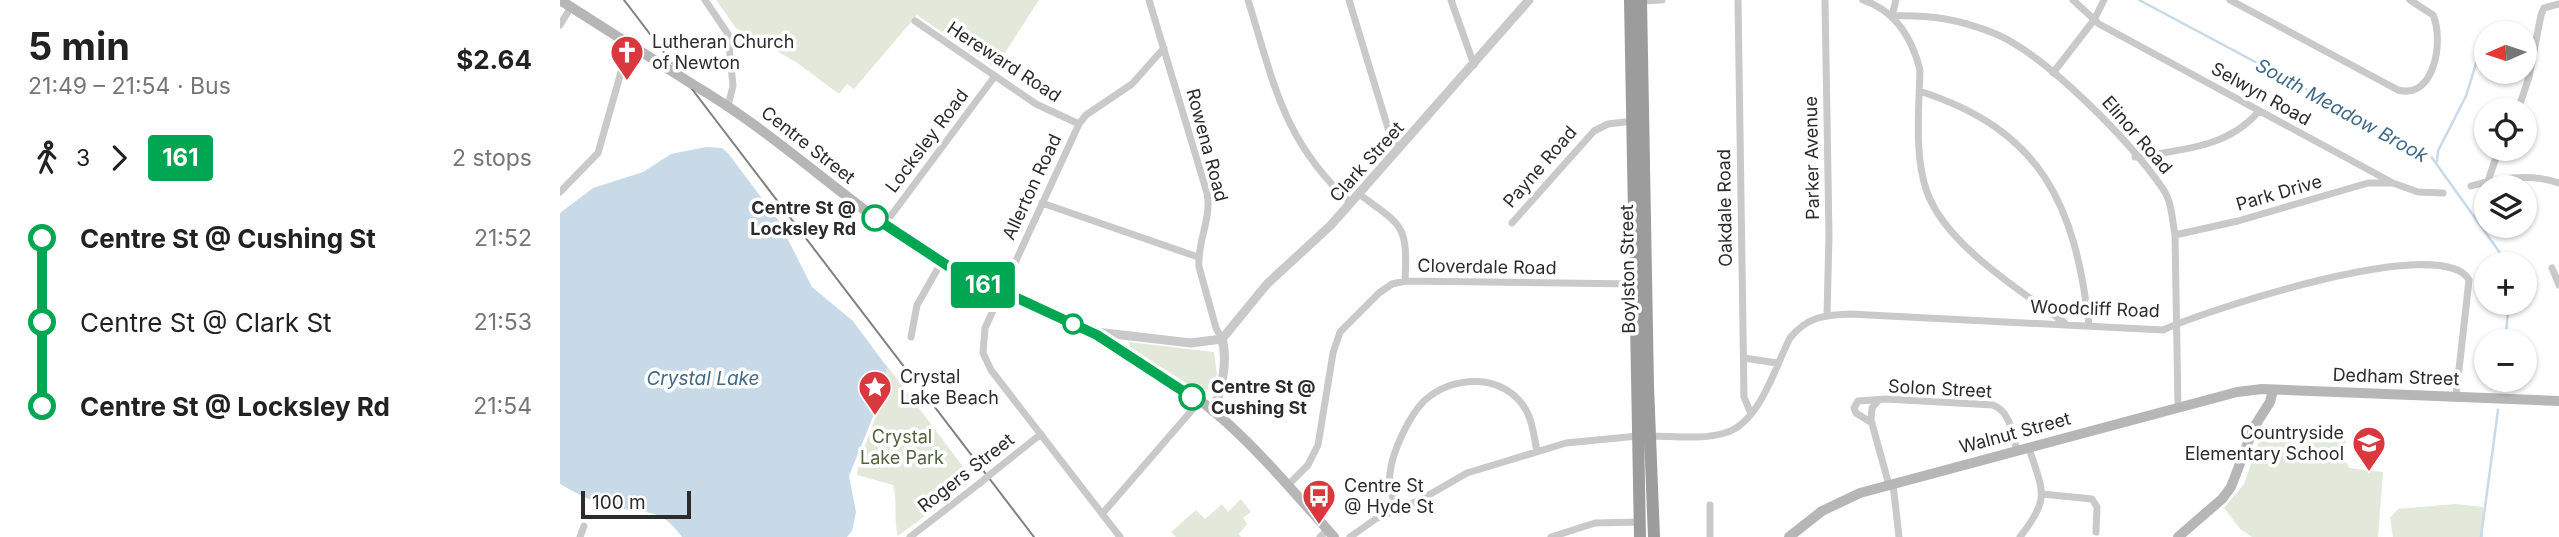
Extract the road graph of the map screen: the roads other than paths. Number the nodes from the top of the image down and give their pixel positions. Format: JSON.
{"nodes":[{"id":1,"x":560,"y":0,"type":"edge"},
{"id":2,"x":705,"y":0,"type":"edge"},
{"id":3,"x":1149,"y":0,"type":"edge"},
{"id":4,"x":1248,"y":0,"type":"edge"},
{"id":5,"x":1349,"y":0,"type":"edge"},
{"id":6,"x":1451,"y":0,"type":"edge"},
{"id":7,"x":1529,"y":0,"type":"edge"},
{"id":8,"x":1630,"y":0,"type":"edge"},
{"id":9,"x":1642,"y":0,"type":"edge"},
{"id":10,"x":1662,"y":0,"type":"edge"},
{"id":11,"x":1738,"y":0,"type":"edge"},
{"id":12,"x":1825,"y":0,"type":"edge"},
{"id":13,"x":1863,"y":0,"type":"edge"},
{"id":14,"x":1896,"y":0,"type":"edge"},
{"id":15,"x":2073,"y":0,"type":"edge"},
{"id":16,"x":2104,"y":0,"type":"edge"},
{"id":17,"x":2410,"y":0,"type":"edge"},
{"id":18,"x":2235,"y":1,"type":"edge"},
{"id":19,"x":2559,"y":4,"type":"edge"},
{"id":20,"x":571,"y":7,"type":"junction"},
{"id":21,"x":1892,"y":16,"type":"junction"},
{"id":22,"x":2094,"y":20,"type":"junction"},
{"id":23,"x":915,"y":21,"type":"dead end"},
{"id":24,"x":560,"y":25,"type":"edge"},
{"id":25,"x":629,"y":44,"type":"junction"},
{"id":26,"x":1164,"y":48,"type":"junction"},
{"id":27,"x":1474,"y":65,"type":"junction"},
{"id":28,"x":2053,"y":73,"type":"junction"},
{"id":29,"x":995,"y":76,"type":"junction"},
{"id":30,"x":1919,"y":91,"type":"junction"},
{"id":31,"x":2522,"y":98,"type":"edge"},
{"id":32,"x":728,"y":106,"type":"junction"},
{"id":33,"x":2259,"y":111,"type":"junction"},
{"id":34,"x":1633,"y":121,"type":"junction"},
{"id":35,"x":1079,"y":124,"type":"junction"},
{"id":36,"x":1398,"y":150,"type":"junction"},
{"id":37,"x":2135,"y":157,"type":"junction"},
{"id":38,"x":2537,"y":178,"type":"edge"},
{"id":39,"x":2393,"y":183,"type":"junction"},
{"id":40,"x":2559,"y":183,"type":"edge"},
{"id":41,"x":2474,"y":185,"type":"edge"},
{"id":42,"x":2471,"y":186,"type":"dead end"},
{"id":43,"x":560,"y":192,"type":"edge"},
{"id":44,"x":2443,"y":193,"type":"dead end"},
{"id":45,"x":1359,"y":194,"type":"junction"},
{"id":46,"x":1042,"y":203,"type":"junction"},
{"id":47,"x":1351,"y":203,"type":"junction"},
{"id":48,"x":1512,"y":223,"type":"dead end"},
{"id":49,"x":884,"y":225,"type":"junction"},
{"id":50,"x":2175,"y":235,"type":"junction"},
{"id":51,"x":1198,"y":257,"type":"junction"},
{"id":52,"x":941,"y":262,"type":"junction"},
{"id":53,"x":2552,"y":268,"type":"dead end"},
{"id":54,"x":1405,"y":281,"type":"junction"},
{"id":55,"x":1636,"y":284,"type":"junction"},
{"id":56,"x":2559,"y":285,"type":"edge"},
{"id":57,"x":1000,"y":293,"type":"junction"},
{"id":58,"x":1827,"y":315,"type":"junction"},
{"id":59,"x":2065,"y":324,"type":"junction"},
{"id":60,"x":2089,"y":325,"type":"junction"},
{"id":61,"x":2174,"y":325,"type":"junction"},
{"id":62,"x":1091,"y":332,"type":"junction"},
{"id":63,"x":911,"y":338,"type":"dead end"},
{"id":64,"x":1222,"y":339,"type":"junction"},
{"id":65,"x":1744,"y":358,"type":"junction"},
{"id":66,"x":1777,"y":363,"type":"junction"},
{"id":67,"x":2267,"y":390,"type":"junction"},
{"id":68,"x":2456,"y":396,"type":"junction"},
{"id":69,"x":1878,"y":401,"type":"junction"},
{"id":70,"x":2559,"y":401,"type":"edge"},
{"id":71,"x":1199,"y":402,"type":"junction"},
{"id":72,"x":2178,"y":407,"type":"junction"},
{"id":73,"x":1212,"y":411,"type":"junction"},
{"id":74,"x":1751,"y":414,"type":"junction"},
{"id":75,"x":1872,"y":423,"type":"junction"},
{"id":76,"x":1041,"y":434,"type":"junction"},
{"id":77,"x":1644,"y":436,"type":"junction"},
{"id":78,"x":2029,"y":448,"type":"junction"},
{"id":79,"x":1537,"y":451,"type":"junction"},
{"id":80,"x":2017,"y":451,"type":"junction"},
{"id":81,"x":1891,"y":485,"type":"junction"},
{"id":82,"x":1287,"y":486,"type":"junction"},
{"id":83,"x":2042,"y":494,"type":"junction"},
{"id":84,"x":1710,"y":505,"type":"dead end"},
{"id":85,"x":1397,"y":510,"type":"junction"},
{"id":86,"x":1104,"y":513,"type":"junction"},
{"id":87,"x":1640,"y":522,"type":"junction"},
{"id":88,"x":584,"y":526,"type":"dead end"},
{"id":89,"x":2096,"y":532,"type":"dead end"},
{"id":90,"x":1327,"y":535,"type":"edge"},
{"id":91,"x":1792,"y":536,"type":"edge"},
{"id":92,"x":580,"y":537,"type":"edge"},
{"id":93,"x":910,"y":537,"type":"edge"},
{"id":94,"x":1121,"y":537,"type":"edge"},
{"id":95,"x":1350,"y":537,"type":"edge"},
{"id":96,"x":1551,"y":537,"type":"edge"},
{"id":97,"x":1640,"y":537,"type":"edge"},
{"id":98,"x":1654,"y":537,"type":"edge"},
{"id":99,"x":1710,"y":537,"type":"edge"},
{"id":100,"x":1899,"y":537,"type":"edge"},
{"id":101,"x":2020,"y":537,"type":"edge"},
{"id":102,"x":2178,"y":537,"type":"edge"}],
"edges":[{"from":1,"to":20,"type":"main road","name":"Centre Street"},
{"from":2,"to":32,"type":"street"},
{"from":3,"to":26,"type":"street","name":"Rowena Road"},
{"from":4,"to":47,"type":"street"},
{"from":5,"to":36,"type":"street"},
{"from":6,"to":27,"type":"street"},
{"from":7,"to":27,"type":"street","name":"Clark Street"},
{"from":8,"to":34,"type":"highway","name":"Boylston Street"},
{"from":9,"to":10,"type":"street"},
{"from":9,"to":77,"type":"highway","name":"Boylston Street"},
{"from":11,"to":65,"type":"street","name":"Oakdale Road"},
{"from":12,"to":58,"type":"street","name":"Parker Avenue"},
{"from":13,"to":21,"type":"street"},
{"from":14,"to":21,"type":"street"},
{"from":15,"to":22,"type":"street","name":"Selwyn Road"},
{"from":16,"to":22,"type":"street"},
{"from":17,"to":18,"type":"street"},
{"from":19,"to":31,"type":"street"},
{"from":20,"to":24,"type":"street"},
{"from":20,"to":25,"type":"main road","name":"Centre Street"},
{"from":21,"to":28,"type":"street","name":"Elinor Road"},
{"from":21,"to":30,"type":"street"},
{"from":22,"to":28,"type":"street"},
{"from":22,"to":33,"type":"street","name":"Selwyn Road"},
{"from":23,"to":29,"type":"street","name":"Hereward Road"},
{"from":25,"to":32,"type":"main road","name":"Centre Street","bridge":true},
{"from":25,"to":43,"type":"street"},
{"from":26,"to":35,"type":"street","name":"Allerton Road"},
{"from":26,"to":51,"type":"street","name":"Rowena Road"},
{"from":27,"to":36,"type":"street","name":"Clark Street"},
{"from":28,"to":37,"type":"street","name":"Elinor Road"},
{"from":29,"to":35,"type":"street","name":"Hereward Road"},
{"from":29,"to":49,"type":"street","name":"Locksley Road"},
{"from":30,"to":59,"type":"street"},
{"from":30,"to":60,"type":"street"},
{"from":32,"to":49,"type":"main road","name":"Centre Street"},
{"from":33,"to":37,"type":"street"},
{"from":33,"to":39,"type":"street","name":"Selwyn Road"},
{"from":34,"to":48,"type":"street","name":"Payne Road"},
{"from":34,"to":55,"type":"highway","name":"Boylston Street"},
{"from":35,"to":46,"type":"street","name":"Allerton Road"},
{"from":36,"to":45,"type":"street","name":"Clark Street"},
{"from":37,"to":50,"type":"street","name":"Elinor Road"},
{"from":38,"to":40,"type":"street"},
{"from":39,"to":44,"type":"street","name":"Selwyn Road"},
{"from":39,"to":50,"type":"street","name":"Park Drive"},
{"from":41,"to":42,"type":"street"},
{"from":45,"to":47,"type":"street","name":"Clark Street"},
{"from":45,"to":54,"type":"street","name":"Cloverdale Road"},
{"from":46,"to":51,"type":"street"},
{"from":46,"to":57,"type":"street","name":"Allerton Road"},
{"from":47,"to":64,"type":"street","name":"Clark Street"},
{"from":49,"to":52,"type":"main road","name":"Centre Street"},
{"from":50,"to":61,"type":"street","name":"Elinor Road"},
{"from":51,"to":64,"type":"street"},
{"from":52,"to":57,"type":"main road","name":"Centre Street"},
{"from":52,"to":63,"type":"street"},
{"from":53,"to":56,"type":"street"},
{"from":54,"to":55,"type":"street","name":"Cloverdale Road"},
{"from":54,"to":82,"type":"street"},
{"from":55,"to":77,"type":"highway","name":"Boylston Street"},
{"from":57,"to":62,"type":"main road","name":"Centre Street"},
{"from":57,"to":76,"type":"street","name":"Allerton Road"},
{"from":58,"to":59,"type":"street","name":"Woodcliff Road"},
{"from":58,"to":66,"type":"street","name":"Woodcliff Road"},
{"from":59,"to":60,"type":"street","name":"Woodcliff Road"},
{"from":60,"to":61,"type":"street","name":"Woodcliff Road"},
{"from":61,"to":68,"type":"street","name":"Woodcliff Road"},
{"from":61,"to":72,"type":"street","name":"Elinor Road"},
{"from":62,"to":64,"type":"street"},
{"from":62,"to":71,"type":"main road","name":"Centre Street"},
{"from":64,"to":73,"type":"street"},
{"from":65,"to":66,"type":"street"},
{"from":65,"to":74,"type":"street","name":"Oakdale Road"},
{"from":66,"to":74,"type":"street","name":"Woodcliff Road"},
{"from":67,"to":68,"type":"main road","name":"Dedham Street"},
{"from":67,"to":72,"type":"main road","name":"Walnut Street"},
{"from":67,"to":102,"type":"main road"},
{"from":68,"to":70,"type":"main road","name":"Dedham Street"},
{"from":69,"to":75,"type":"street","name":"Solon Street"},
{"from":69,"to":75,"type":"street"},
{"from":69,"to":80,"type":"street","name":"Solon Street"},
{"from":71,"to":73,"type":"main road","name":"Centre Street"},
{"from":71,"to":86,"type":"street"},
{"from":72,"to":78,"type":"main road","name":"Walnut Street"},
{"from":73,"to":82,"type":"main road","name":"Centre Street"},
{"from":74,"to":77,"type":"street","name":"Woodcliff Road"},
{"from":75,"to":81,"type":"street"},
{"from":76,"to":86,"type":"street","name":"Allerton Road"},
{"from":76,"to":93,"type":"street","name":"Rogers Street","bridge":true},
{"from":77,"to":79,"type":"street","name":"Woodcliff Road"},
{"from":77,"to":87,"type":"highway","name":"Boylston Street"},
{"from":77,"to":98,"type":"highway","name":"Boylston Street"},
{"from":78,"to":80,"type":"main road","name":"Walnut Street"},
{"from":78,"to":83,"type":"street"},
{"from":79,"to":85,"type":"street","name":"Woodcliff Road"},
{"from":79,"to":85,"type":"street"},
{"from":80,"to":81,"type":"main road","name":"Walnut Street"},
{"from":81,"to":91,"type":"main road","name":"Walnut Street"},
{"from":81,"to":100,"type":"street"},
{"from":82,"to":90,"type":"main road","name":"Centre Street"},
{"from":83,"to":89,"type":"street"},
{"from":83,"to":101,"type":"street"},
{"from":84,"to":99,"type":"street"},
{"from":85,"to":95,"type":"street","name":"Woodcliff Road"},
{"from":86,"to":94,"type":"street","name":"Allerton Road"},
{"from":87,"to":96,"type":"street"},
{"from":87,"to":97,"type":"highway","name":"Boylston Street"},
{"from":88,"to":92,"type":"street"}]}
